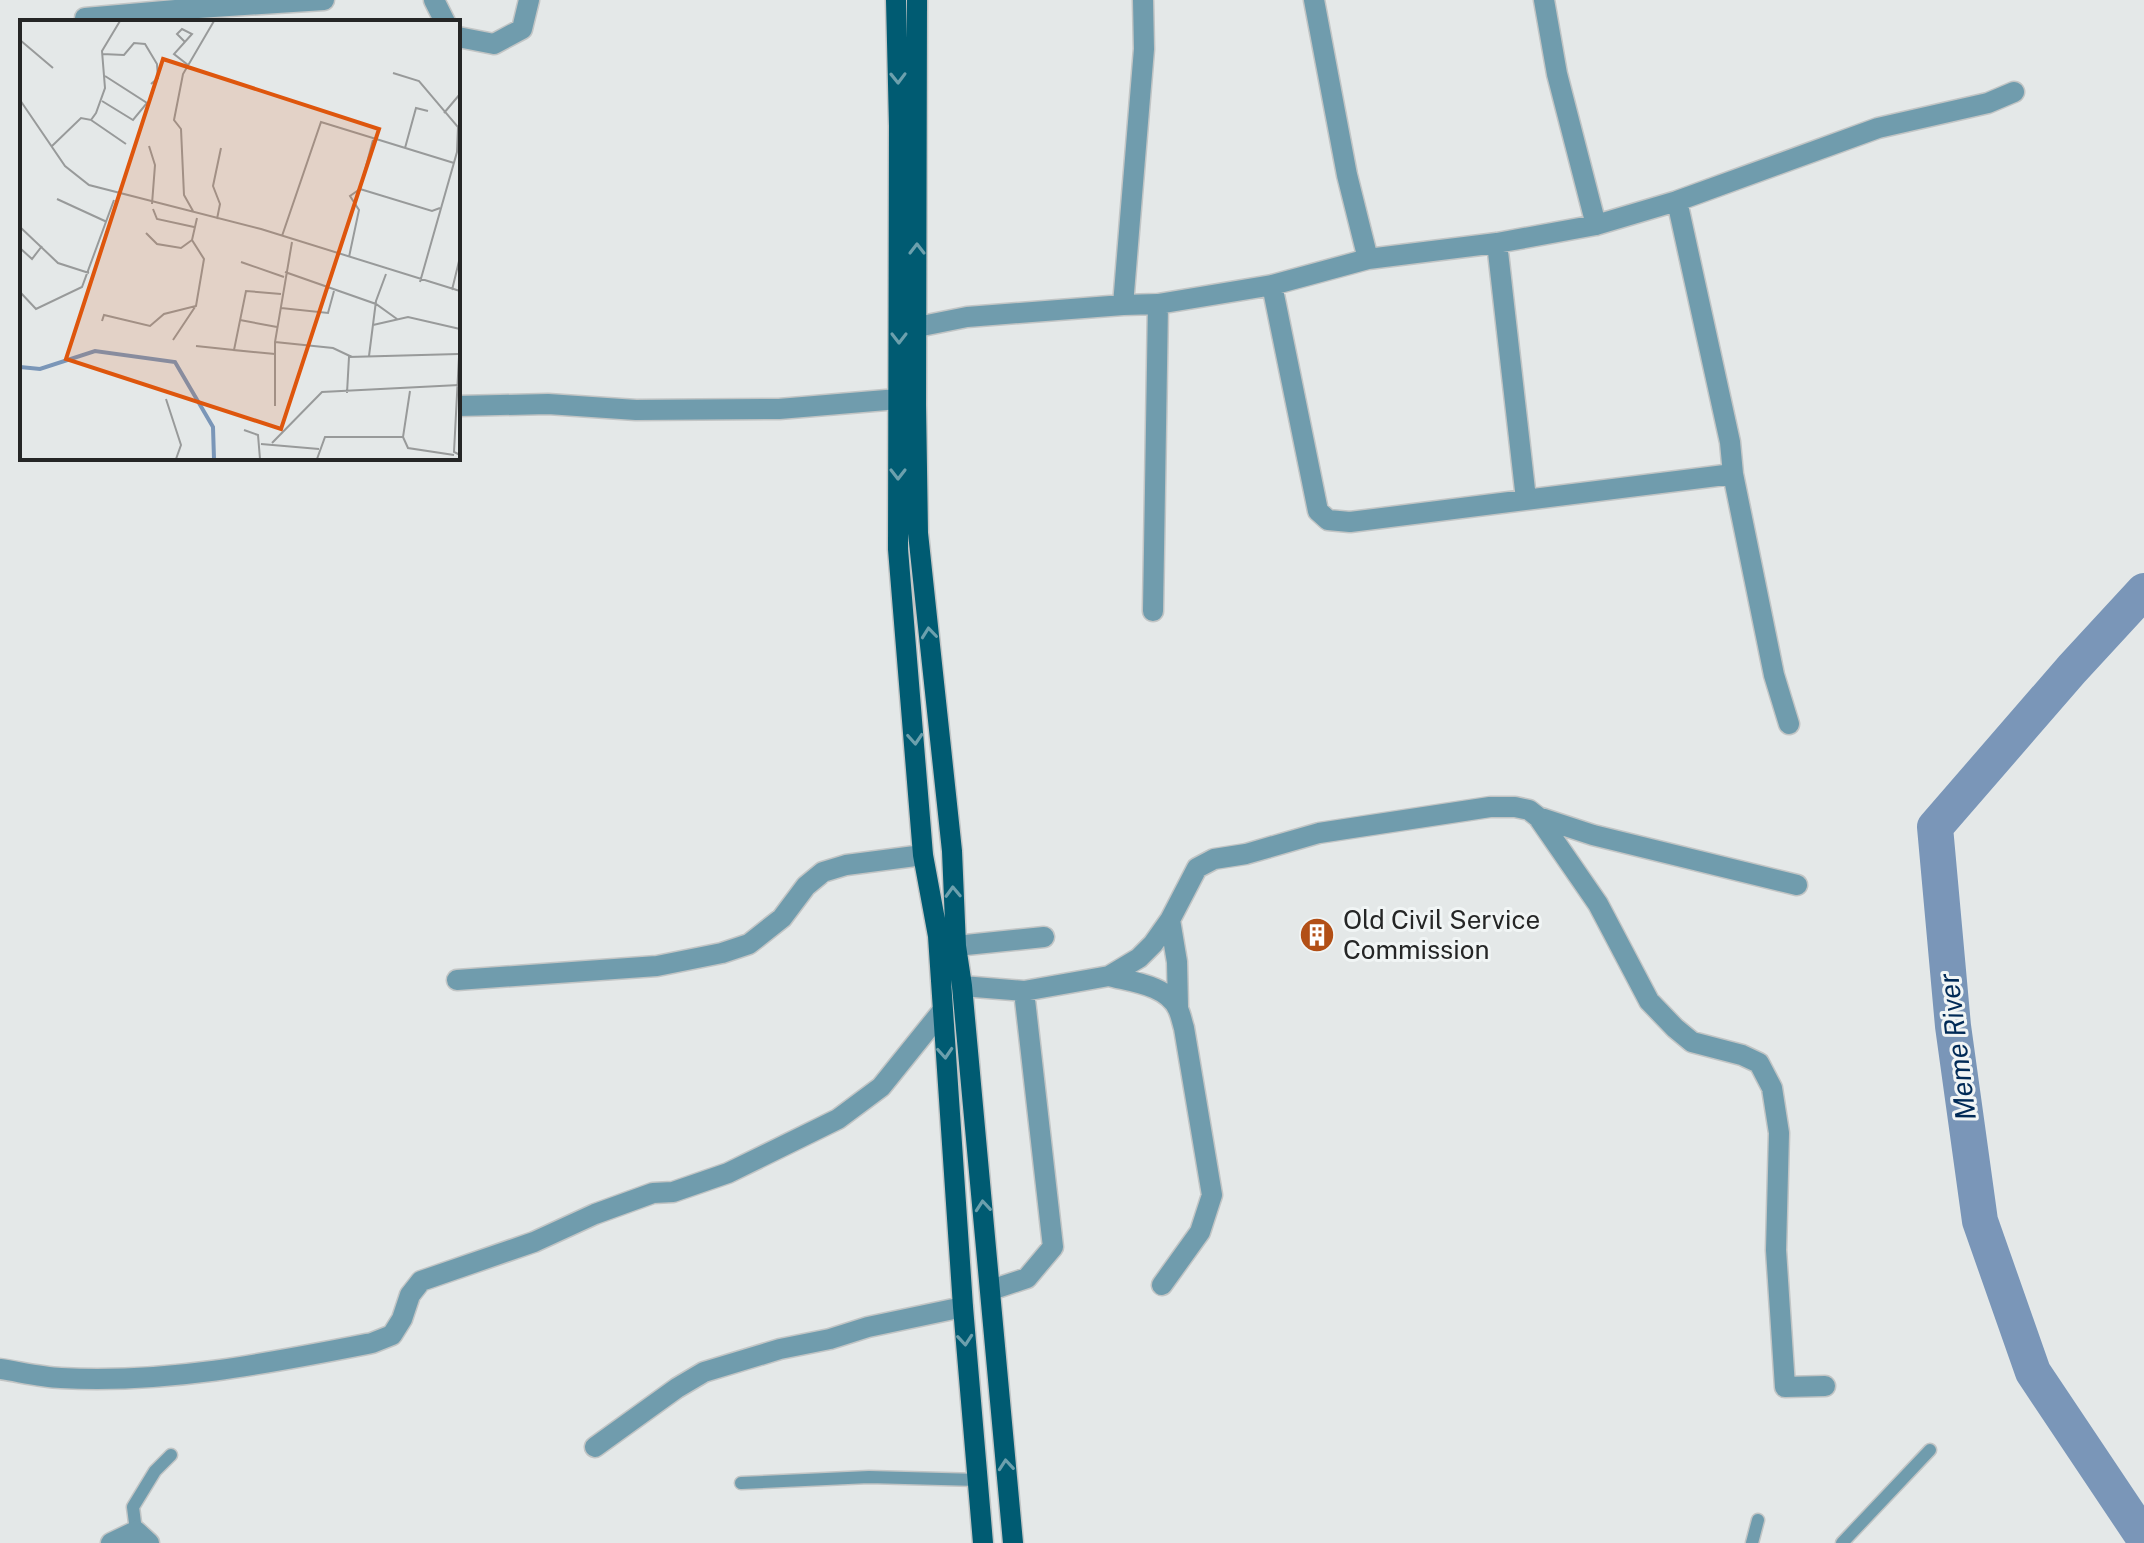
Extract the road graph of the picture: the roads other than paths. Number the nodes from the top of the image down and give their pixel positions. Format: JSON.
{"nodes":[{"id":1,"x":324,"y":0,"type":"edge"},
{"id":2,"x":434,"y":0,"type":"edge"},
{"id":3,"x":529,"y":0,"type":"edge"},
{"id":4,"x":896,"y":0,"type":"edge"},
{"id":5,"x":917,"y":0,"type":"edge"},
{"id":6,"x":1143,"y":0,"type":"edge"},
{"id":7,"x":1314,"y":0,"type":"edge"},
{"id":8,"x":1544,"y":0,"type":"edge"},
{"id":9,"x":84,"y":13,"type":"edge"},
{"id":10,"x":444,"y":20,"type":"edge"},
{"id":11,"x":460,"y":37,"type":"edge"},
{"id":12,"x":2014,"y":92,"type":"dead end"},
{"id":13,"x":1677,"y":201,"type":"junction"},
{"id":14,"x":1596,"y":225,"type":"junction"},
{"id":15,"x":1497,"y":243,"type":"junction"},
{"id":16,"x":1368,"y":259,"type":"junction"},
{"id":17,"x":1272,"y":285,"type":"junction"},
{"id":18,"x":1158,"y":304,"type":"junction"},
{"id":19,"x":1123,"y":305,"type":"junction"},
{"id":20,"x":917,"y":327,"type":"junction"},
{"id":21,"x":898,"y":399,"type":"junction"},
{"id":22,"x":460,"y":406,"type":"edge"},
{"id":23,"x":1733,"y":474,"type":"junction"},
{"id":24,"x":1526,"y":499,"type":"junction"},
{"id":25,"x":1153,"y":611,"type":"dead end"},
{"id":26,"x":1789,"y":724,"type":"dead end"},
{"id":27,"x":1538,"y":817,"type":"junction"},
{"id":28,"x":923,"y":855,"type":"junction"},
{"id":29,"x":1797,"y":885,"type":"dead end"},
{"id":30,"x":1170,"y":920,"type":"junction"},
{"id":31,"x":1044,"y":937,"type":"dead end"},
{"id":32,"x":956,"y":946,"type":"junction"},
{"id":33,"x":1109,"y":976,"type":"junction"},
{"id":34,"x":457,"y":980,"type":"dead end"},
{"id":35,"x":962,"y":986,"type":"junction"},
{"id":36,"x":1024,"y":991,"type":"junction"},
{"id":37,"x":1178,"y":1007,"type":"junction"},
{"id":38,"x":943,"y":1010,"type":"junction"},
{"id":39,"x":1162,"y":1285,"type":"dead end"},
{"id":40,"x":991,"y":1290,"type":"junction"},
{"id":41,"x":963,"y":1307,"type":"junction"},
{"id":42,"x":0,"y":1369,"type":"edge"},
{"id":43,"x":1825,"y":1386,"type":"dead end"},
{"id":44,"x":595,"y":1447,"type":"dead end"},
{"id":45,"x":1930,"y":1450,"type":"dead end"},
{"id":46,"x":171,"y":1455,"type":"dead end"},
{"id":47,"x":978,"y":1480,"type":"junction"},
{"id":48,"x":741,"y":1483,"type":"dead end"},
{"id":49,"x":1758,"y":1520,"type":"dead end"},
{"id":50,"x":142,"y":1537,"type":"edge"},
{"id":51,"x":111,"y":1543,"type":"edge"},
{"id":52,"x":983,"y":1543,"type":"edge"},
{"id":53,"x":1013,"y":1543,"type":"edge"},
{"id":54,"x":1752,"y":1543,"type":"edge"},
{"id":55,"x":1842,"y":1543,"type":"edge"}],
"edges":[{"from":1,"to":9,"type":"street"},
{"from":2,"to":10,"type":"street"},
{"from":3,"to":11,"type":"street"},
{"from":4,"to":21,"type":"main road","one_way":true},
{"from":20,"to":5,"type":"main road","one_way":true},
{"from":6,"to":19,"type":"street"},
{"from":7,"to":16,"type":"street"},
{"from":8,"to":14,"type":"street"},
{"from":12,"to":13,"type":"street"},
{"from":13,"to":14,"type":"street"},
{"from":13,"to":23,"type":"street"},
{"from":14,"to":15,"type":"street"},
{"from":15,"to":16,"type":"street"},
{"from":15,"to":24,"type":"street"},
{"from":16,"to":17,"type":"street"},
{"from":17,"to":18,"type":"street"},
{"from":17,"to":24,"type":"street"},
{"from":18,"to":19,"type":"street"},
{"from":18,"to":25,"type":"street"},
{"from":19,"to":20,"type":"street"},
{"from":32,"to":20,"type":"main road","one_way":true},
{"from":21,"to":22,"type":"street"},
{"from":21,"to":28,"type":"main road","one_way":true},
{"from":23,"to":24,"type":"street"},
{"from":23,"to":26,"type":"street"},
{"from":27,"to":29,"type":"street"},
{"from":27,"to":30,"type":"street"},
{"from":27,"to":43,"type":"street"},
{"from":28,"to":34,"type":"street"},
{"from":28,"to":38,"type":"main road"},
{"from":30,"to":33,"type":"street"},
{"from":30,"to":37,"type":"street"},
{"from":31,"to":32,"type":"street"},
{"from":32,"to":35,"type":"main road"},
{"from":33,"to":36,"type":"street"},
{"from":33,"to":37,"type":"street"},
{"from":35,"to":36,"type":"street"},
{"from":40,"to":35,"type":"main road","one_way":true},
{"from":36,"to":40,"type":"street"},
{"from":37,"to":39,"type":"street"},
{"from":38,"to":41,"type":"main road","one_way":true},
{"from":38,"to":42,"type":"street"},
{"from":53,"to":40,"type":"main road","one_way":true},
{"from":41,"to":44,"type":"street"},
{"from":41,"to":47,"type":"main road","one_way":true},
{"from":45,"to":55,"type":"lane"},
{"from":46,"to":50,"type":"lane"},
{"from":47,"to":48,"type":"lane"},
{"from":47,"to":52,"type":"main road"},
{"from":49,"to":54,"type":"lane"},
{"from":50,"to":51,"type":"street"}]}
